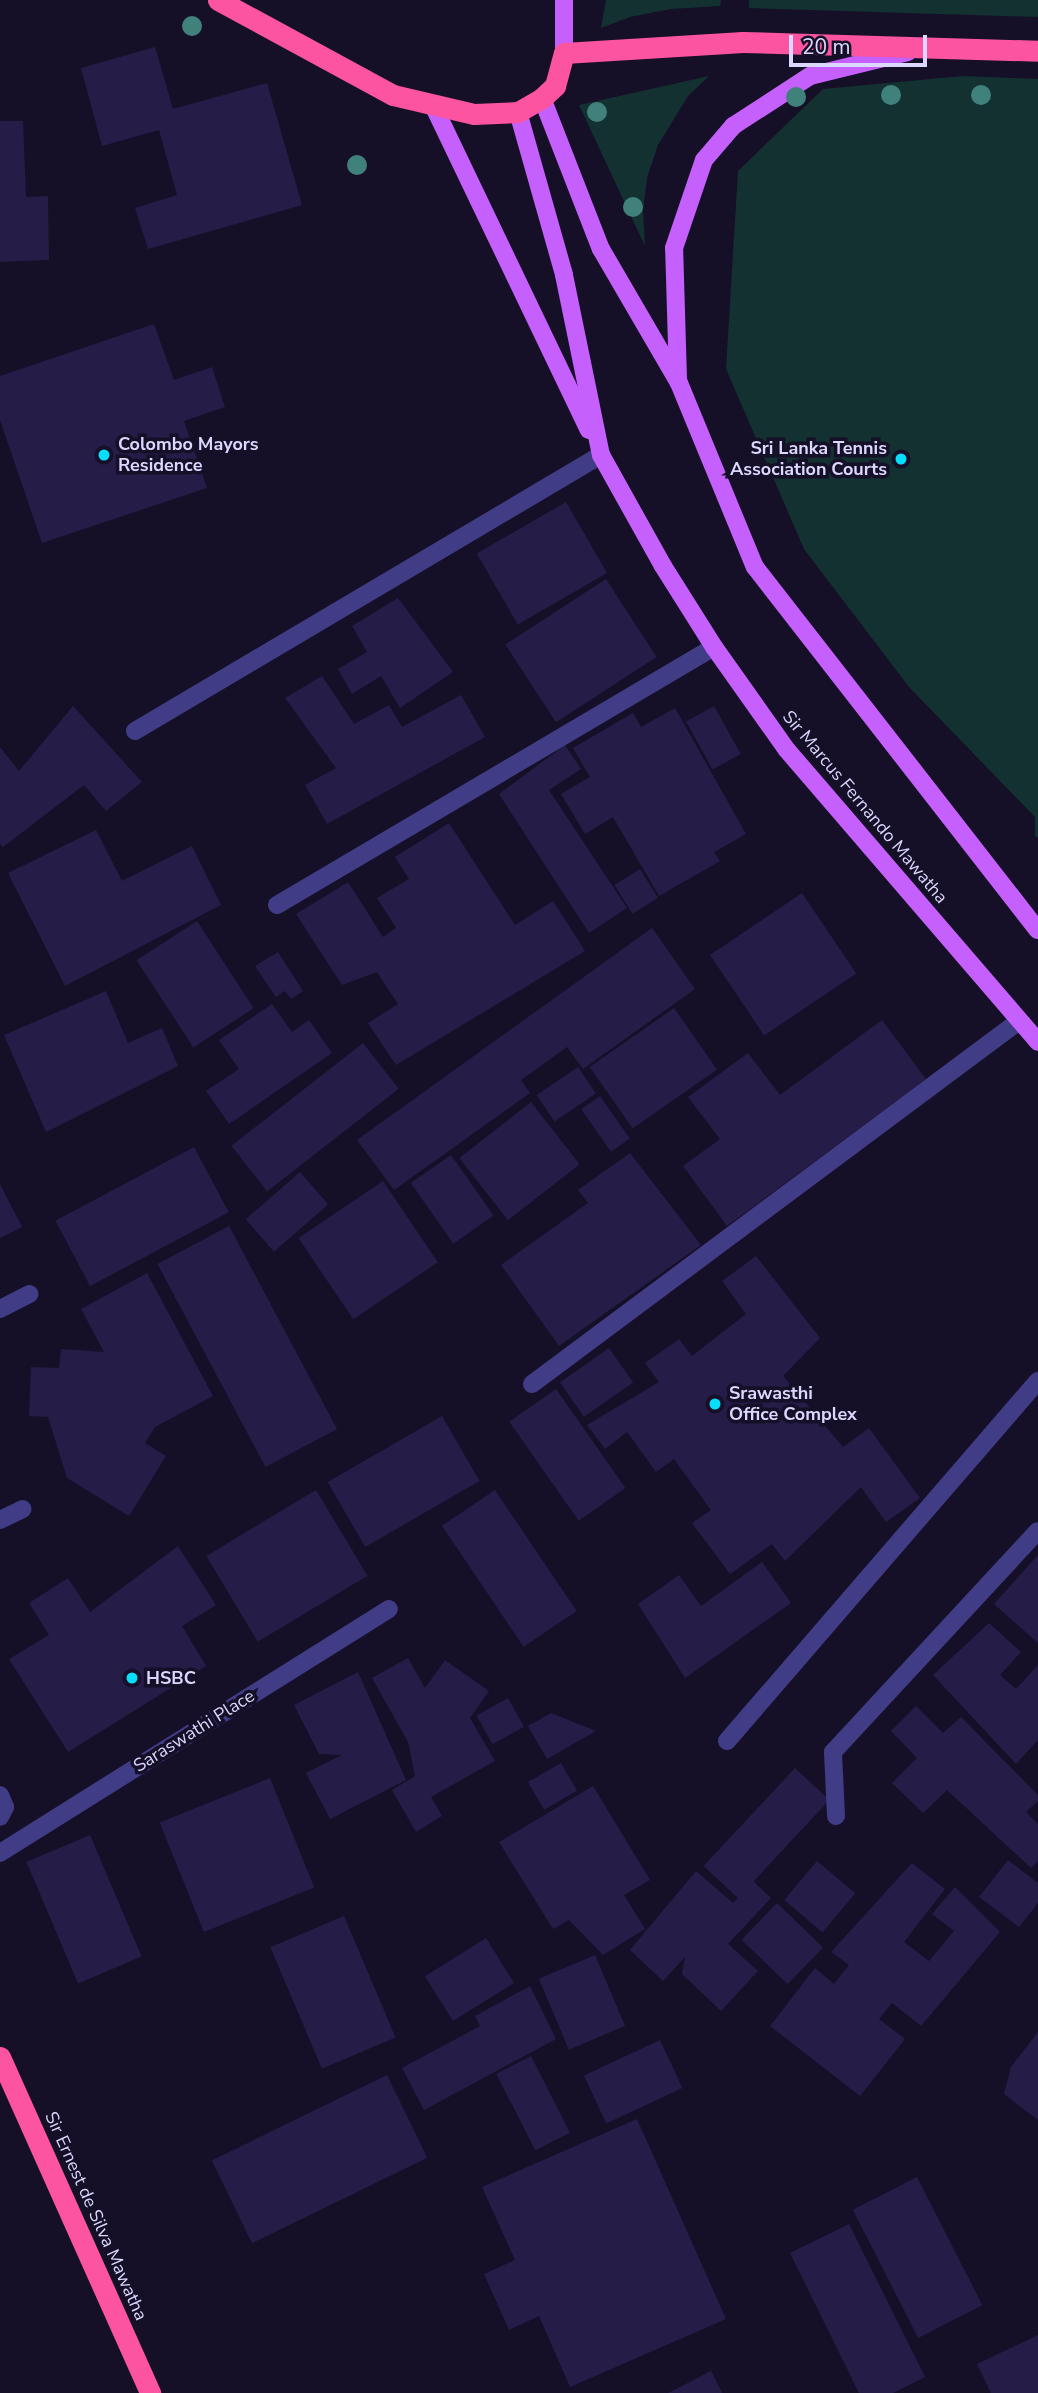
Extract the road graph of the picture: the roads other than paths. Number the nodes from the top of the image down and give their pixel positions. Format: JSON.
{"nodes":[{"id":1,"x":218,"y":0,"type":"edge"},
{"id":2,"x":564,"y":0,"type":"edge"},
{"id":3,"x":929,"y":47,"type":"junction"},
{"id":4,"x":1038,"y":51,"type":"edge"},
{"id":5,"x":564,"y":53,"type":"junction"},
{"id":6,"x":542,"y":98,"type":"junction"},
{"id":7,"x":435,"y":107,"type":"junction"},
{"id":8,"x":518,"y":111,"type":"junction"},
{"id":9,"x":678,"y":383,"type":"junction"},
{"id":10,"x":601,"y":455,"type":"junction"},
{"id":11,"x":714,"y":647,"type":"junction"},
{"id":12,"x":135,"y":731,"type":"dead end"},
{"id":13,"x":277,"y":905,"type":"dead end"},
{"id":14,"x":1038,"y":930,"type":"edge"},
{"id":15,"x":1019,"y":1021,"type":"junction"},
{"id":16,"x":1038,"y":1042,"type":"edge"},
{"id":17,"x":29,"y":1294,"type":"dead end"},
{"id":18,"x":0,"y":1309,"type":"edge"},
{"id":19,"x":1038,"y":1381,"type":"edge"},
{"id":20,"x":532,"y":1384,"type":"dead end"},
{"id":21,"x":23,"y":1509,"type":"dead end"},
{"id":22,"x":0,"y":1520,"type":"edge"},
{"id":23,"x":1038,"y":1531,"type":"edge"},
{"id":24,"x":389,"y":1609,"type":"dead end"},
{"id":25,"x":727,"y":1741,"type":"dead end"},
{"id":26,"x":0,"y":1795,"type":"edge"},
{"id":27,"x":836,"y":1816,"type":"dead end"},
{"id":28,"x":0,"y":1818,"type":"edge"},
{"id":29,"x":0,"y":1853,"type":"edge"},
{"id":30,"x":2,"y":2068,"type":"edge"},
{"id":31,"x":150,"y":2393,"type":"edge"}],
"edges":[{"from":1,"to":7,"type":"highway"},
{"from":2,"to":5,"type":"main road"},
{"from":3,"to":4,"type":"highway"},
{"from":3,"to":5,"type":"highway"},
{"from":3,"to":9,"type":"main road"},
{"from":5,"to":6,"type":"highway"},
{"from":6,"to":8,"type":"highway"},
{"from":6,"to":9,"type":"main road"},
{"from":7,"to":8,"type":"highway"},
{"from":7,"to":10,"type":"main road"},
{"from":8,"to":10,"type":"main road","name":"Sir Marcus Fernando Mawatha"},
{"from":9,"to":14,"type":"main road"},
{"from":10,"to":11,"type":"main road","name":"Sir Marcus Fernando Mawatha"},
{"from":10,"to":12,"type":"street"},
{"from":11,"to":13,"type":"street"},
{"from":11,"to":15,"type":"main road","name":"Sir Marcus Fernando Mawatha"},
{"from":15,"to":16,"type":"main road","name":"Sir Marcus Fernando Mawatha"},
{"from":15,"to":20,"type":"street"},
{"from":17,"to":18,"type":"street"},
{"from":19,"to":25,"type":"street"},
{"from":21,"to":22,"type":"street"},
{"from":23,"to":27,"type":"street"},
{"from":24,"to":29,"type":"street","name":"Saraswathi Place"},
{"from":26,"to":28,"type":"street"},
{"from":30,"to":31,"type":"highway","name":"Sir Ernest de Silva Mawatha"}]}
